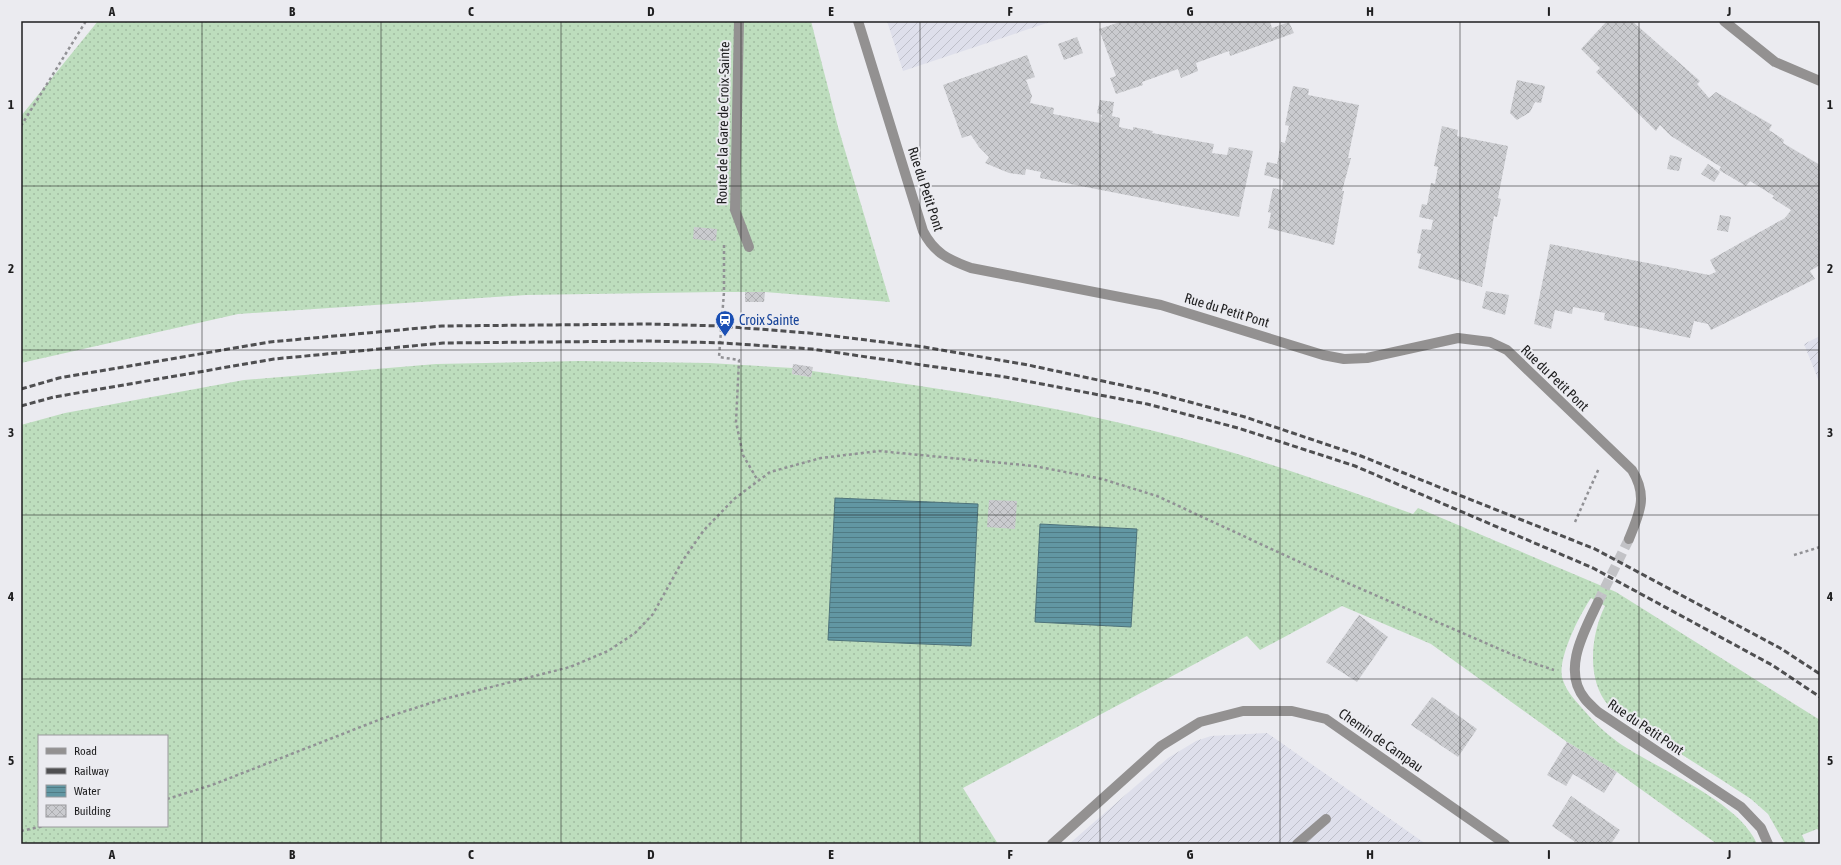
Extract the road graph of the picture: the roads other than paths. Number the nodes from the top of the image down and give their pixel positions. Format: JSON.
{"nodes":[{"id":1,"x":739,"y":21,"type":"edge"},
{"id":2,"x":858,"y":21,"type":"edge"},
{"id":3,"x":1724,"y":21,"type":"edge"},
{"id":4,"x":1820,"y":81,"type":"edge"},
{"id":5,"x":749,"y":246,"type":"dead end"},
{"id":6,"x":1629,"y":539,"type":"tunnel mouth"},
{"id":7,"x":1598,"y":602,"type":"tunnel mouth"},
{"id":8,"x":1326,"y":819,"type":"dead end"},
{"id":9,"x":1052,"y":844,"type":"edge"},
{"id":10,"x":1297,"y":844,"type":"edge"},
{"id":11,"x":1505,"y":844,"type":"edge"},
{"id":12,"x":1768,"y":844,"type":"edge"}],
"edges":[{"from":1,"to":5,"type":"street","name":"Route de la Gare de Croix-Sainte"},
{"from":2,"to":6,"type":"street","name":"Rue du Petit Pont"},
{"from":3,"to":4,"type":"street"},
{"from":7,"to":12,"type":"street","name":"Rue du Petit Pont"},
{"from":8,"to":10,"type":"street"},
{"from":9,"to":11,"type":"street","name":"Chemin de Campau"}]}
